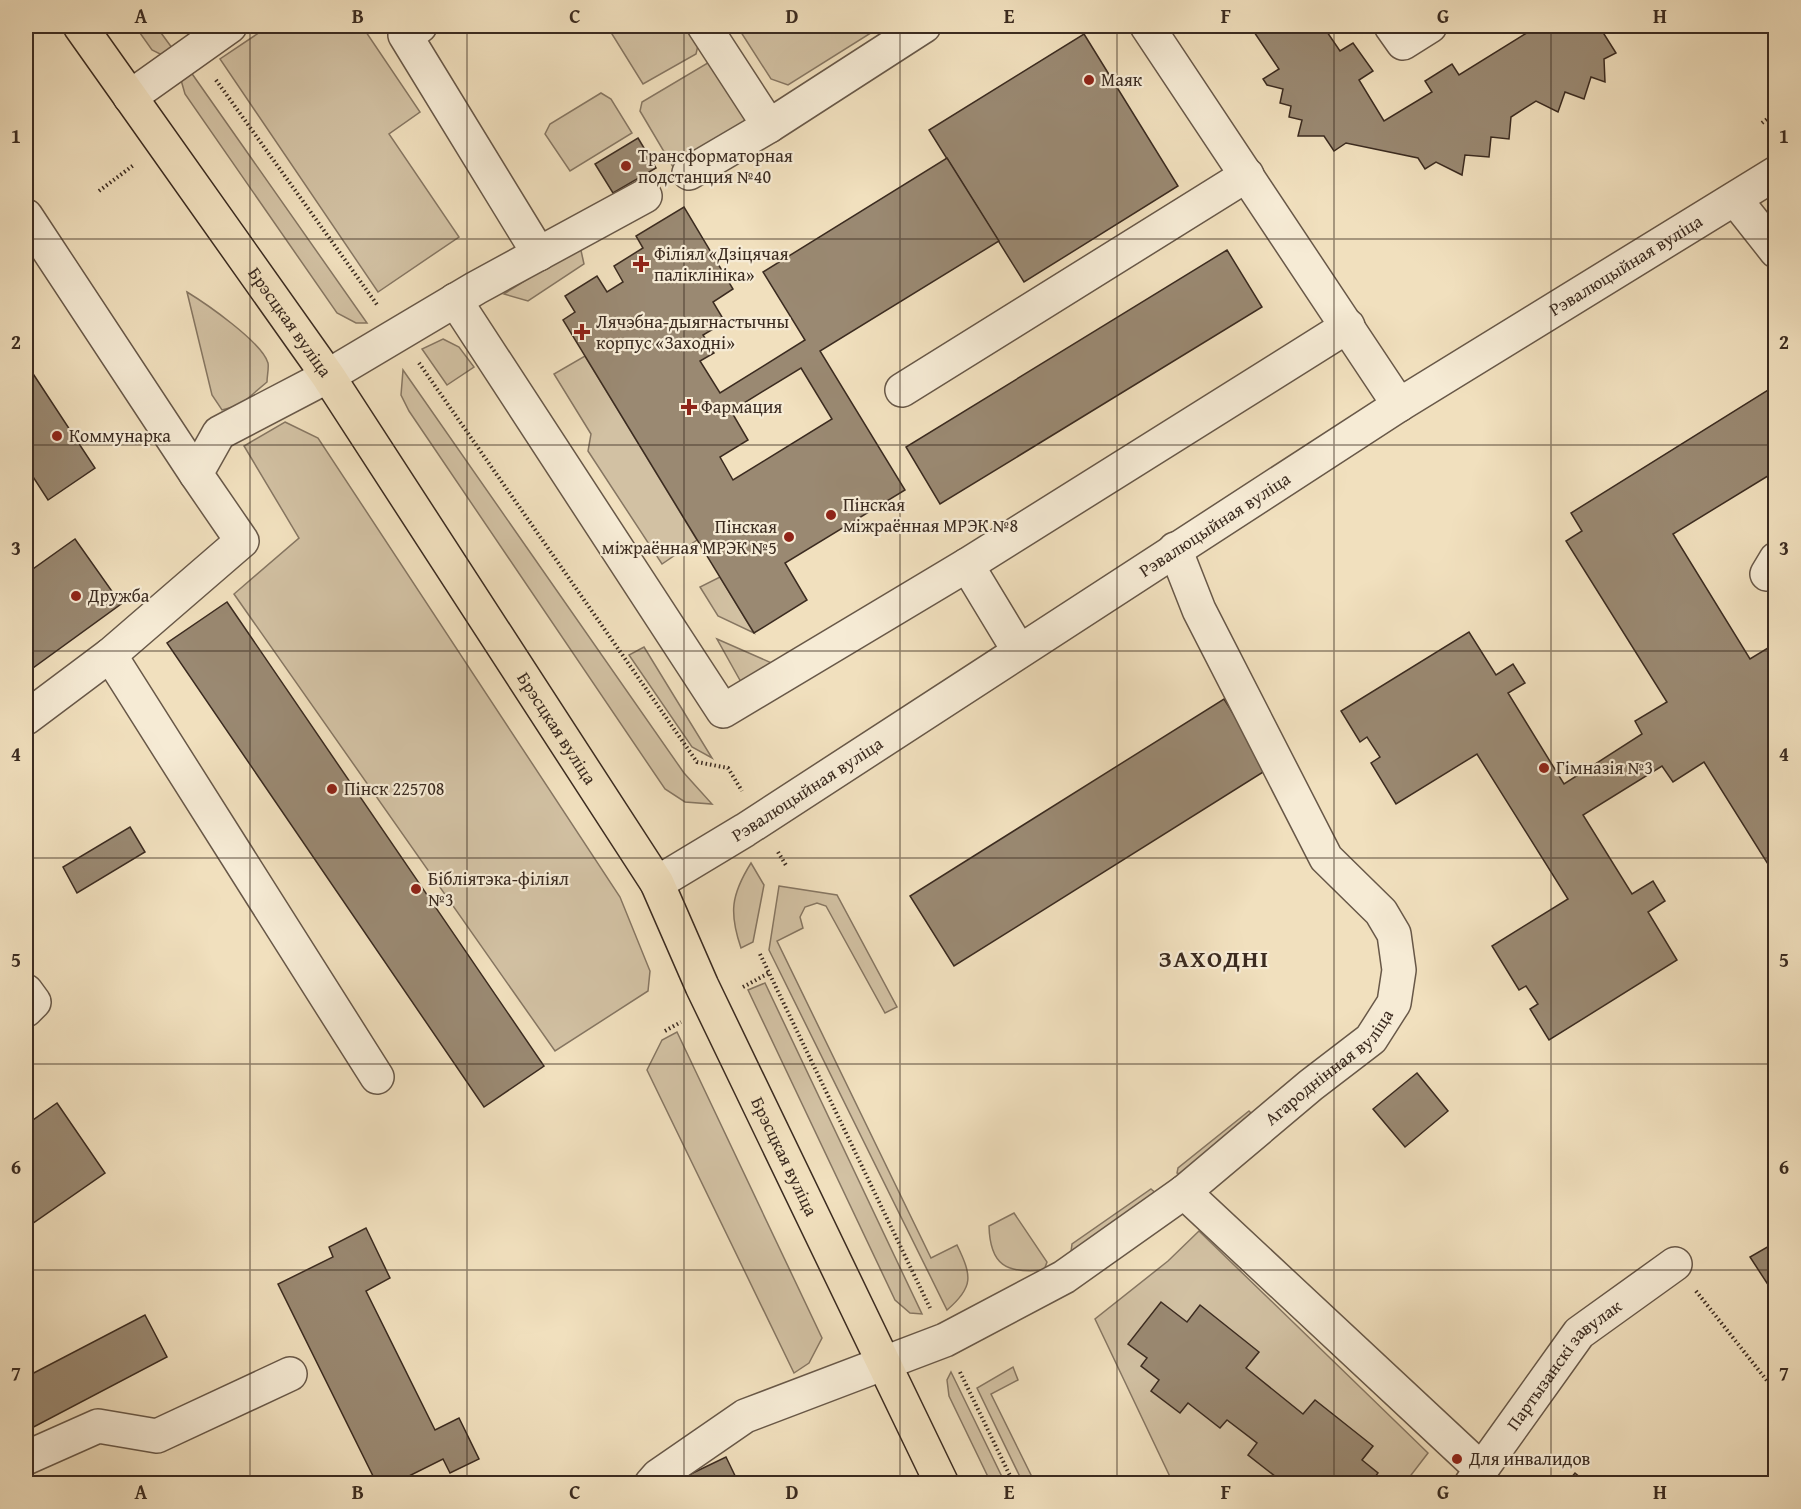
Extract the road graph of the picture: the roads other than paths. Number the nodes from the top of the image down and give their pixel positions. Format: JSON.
{"nodes":[{"id":1,"x":80,"y":26,"type":"edge"},
{"id":2,"x":230,"y":26,"type":"edge"},
{"id":3,"x":420,"y":26,"type":"edge"},
{"id":4,"x":704,"y":26,"type":"edge"},
{"id":5,"x":924,"y":26,"type":"edge"},
{"id":6,"x":1147,"y":26,"type":"edge"},
{"id":7,"x":1391,"y":26,"type":"edge"},
{"id":8,"x":1430,"y":26,"type":"edge"},
{"id":9,"x":130,"y":97,"type":"junction"},
{"id":10,"x":770,"y":126,"type":"junction"},
{"id":11,"x":689,"y":173,"type":"dead end"},
{"id":12,"x":1776,"y":173,"type":"edge"},
{"id":13,"x":1247,"y":175,"type":"junction"},
{"id":14,"x":645,"y":196,"type":"dead end"},
{"id":15,"x":1735,"y":199,"type":"junction"},
{"id":16,"x":26,"y":216,"type":"edge"},
{"id":17,"x":1776,"y":251,"type":"edge"},
{"id":18,"x":538,"y":254,"type":"junction"},
{"id":19,"x":455,"y":300,"type":"junction"},
{"id":20,"x":1348,"y":326,"type":"junction"},
{"id":21,"x":328,"y":376,"type":"junction"},
{"id":22,"x":902,"y":390,"type":"dead end"},
{"id":23,"x":1399,"y":405,"type":"junction"},
{"id":24,"x":196,"y":474,"type":"junction"},
{"id":25,"x":1175,"y":549,"type":"junction"},
{"id":26,"x":967,"y":565,"type":"junction"},
{"id":27,"x":1019,"y":651,"type":"junction"},
{"id":28,"x":110,"y":655,"type":"junction"},
{"id":29,"x":26,"y":717,"type":"edge"},
{"id":30,"x":657,"y":883,"type":"junction"},
{"id":31,"x":26,"y":991,"type":"edge"},
{"id":32,"x":26,"y":1010,"type":"edge"},
{"id":33,"x":377,"y":1077,"type":"dead end"},
{"id":34,"x":1184,"y":1192,"type":"junction"},
{"id":35,"x":1675,"y":1264,"type":"road end"},
{"id":36,"x":886,"y":1364,"type":"junction"},
{"id":37,"x":290,"y":1374,"type":"dead end"},
{"id":38,"x":26,"y":1458,"type":"edge"},
{"id":39,"x":1476,"y":1476,"type":"edge"},
{"id":40,"x":651,"y":1484,"type":"edge"},
{"id":41,"x":942,"y":1484,"type":"edge"}],
"edges":[{"from":1,"to":9,"type":"main road","name":"Брэсцкая вуліца"},
{"from":2,"to":9,"type":"street"},
{"from":3,"to":18,"type":"street"},
{"from":4,"to":10,"type":"street"},
{"from":5,"to":10,"type":"street"},
{"from":6,"to":13,"type":"street"},
{"from":7,"to":8,"type":"street"},
{"from":9,"to":21,"type":"main road","name":"Брэсцкая вуліца"},
{"from":10,"to":11,"type":"street"},
{"from":12,"to":15,"type":"street","name":"Рэвалюцыйная вуліца"},
{"from":13,"to":20,"type":"street"},
{"from":13,"to":22,"type":"street"},
{"from":14,"to":18,"type":"street"},
{"from":15,"to":17,"type":"street"},
{"from":15,"to":23,"type":"street","name":"Рэвалюцыйная вуліца"},
{"from":16,"to":24,"type":"street"},
{"from":18,"to":19,"type":"street"},
{"from":19,"to":21,"type":"street"},
{"from":19,"to":26,"type":"street"},
{"from":20,"to":23,"type":"street"},
{"from":20,"to":26,"type":"street"},
{"from":21,"to":24,"type":"street"},
{"from":21,"to":30,"type":"main road","name":"Брэсцкая вуліца"},
{"from":23,"to":25,"type":"street","name":"Рэвалюцыйная вуліца"},
{"from":24,"to":28,"type":"street"},
{"from":25,"to":27,"type":"street","name":"Рэвалюцыйная вуліца"},
{"from":25,"to":34,"type":"street","name":"Агароднінная вуліца"},
{"from":26,"to":27,"type":"street"},
{"from":27,"to":30,"type":"street","name":"Рэвалюцыйная вуліца"},
{"from":28,"to":29,"type":"street"},
{"from":28,"to":33,"type":"street"},
{"from":30,"to":36,"type":"main road","name":"Брэсцкая вуліца"},
{"from":31,"to":32,"type":"street"},
{"from":34,"to":36,"type":"street","name":"Агароднінная вуліца"},
{"from":34,"to":39,"type":"street"},
{"from":35,"to":39,"type":"street","name":"Партызанскі завулак"},
{"from":36,"to":40,"type":"street","name":"Агароднінная вуліца"},
{"from":36,"to":41,"type":"main road","name":"Брэсцкая вуліца"},
{"from":37,"to":38,"type":"street"}]}
